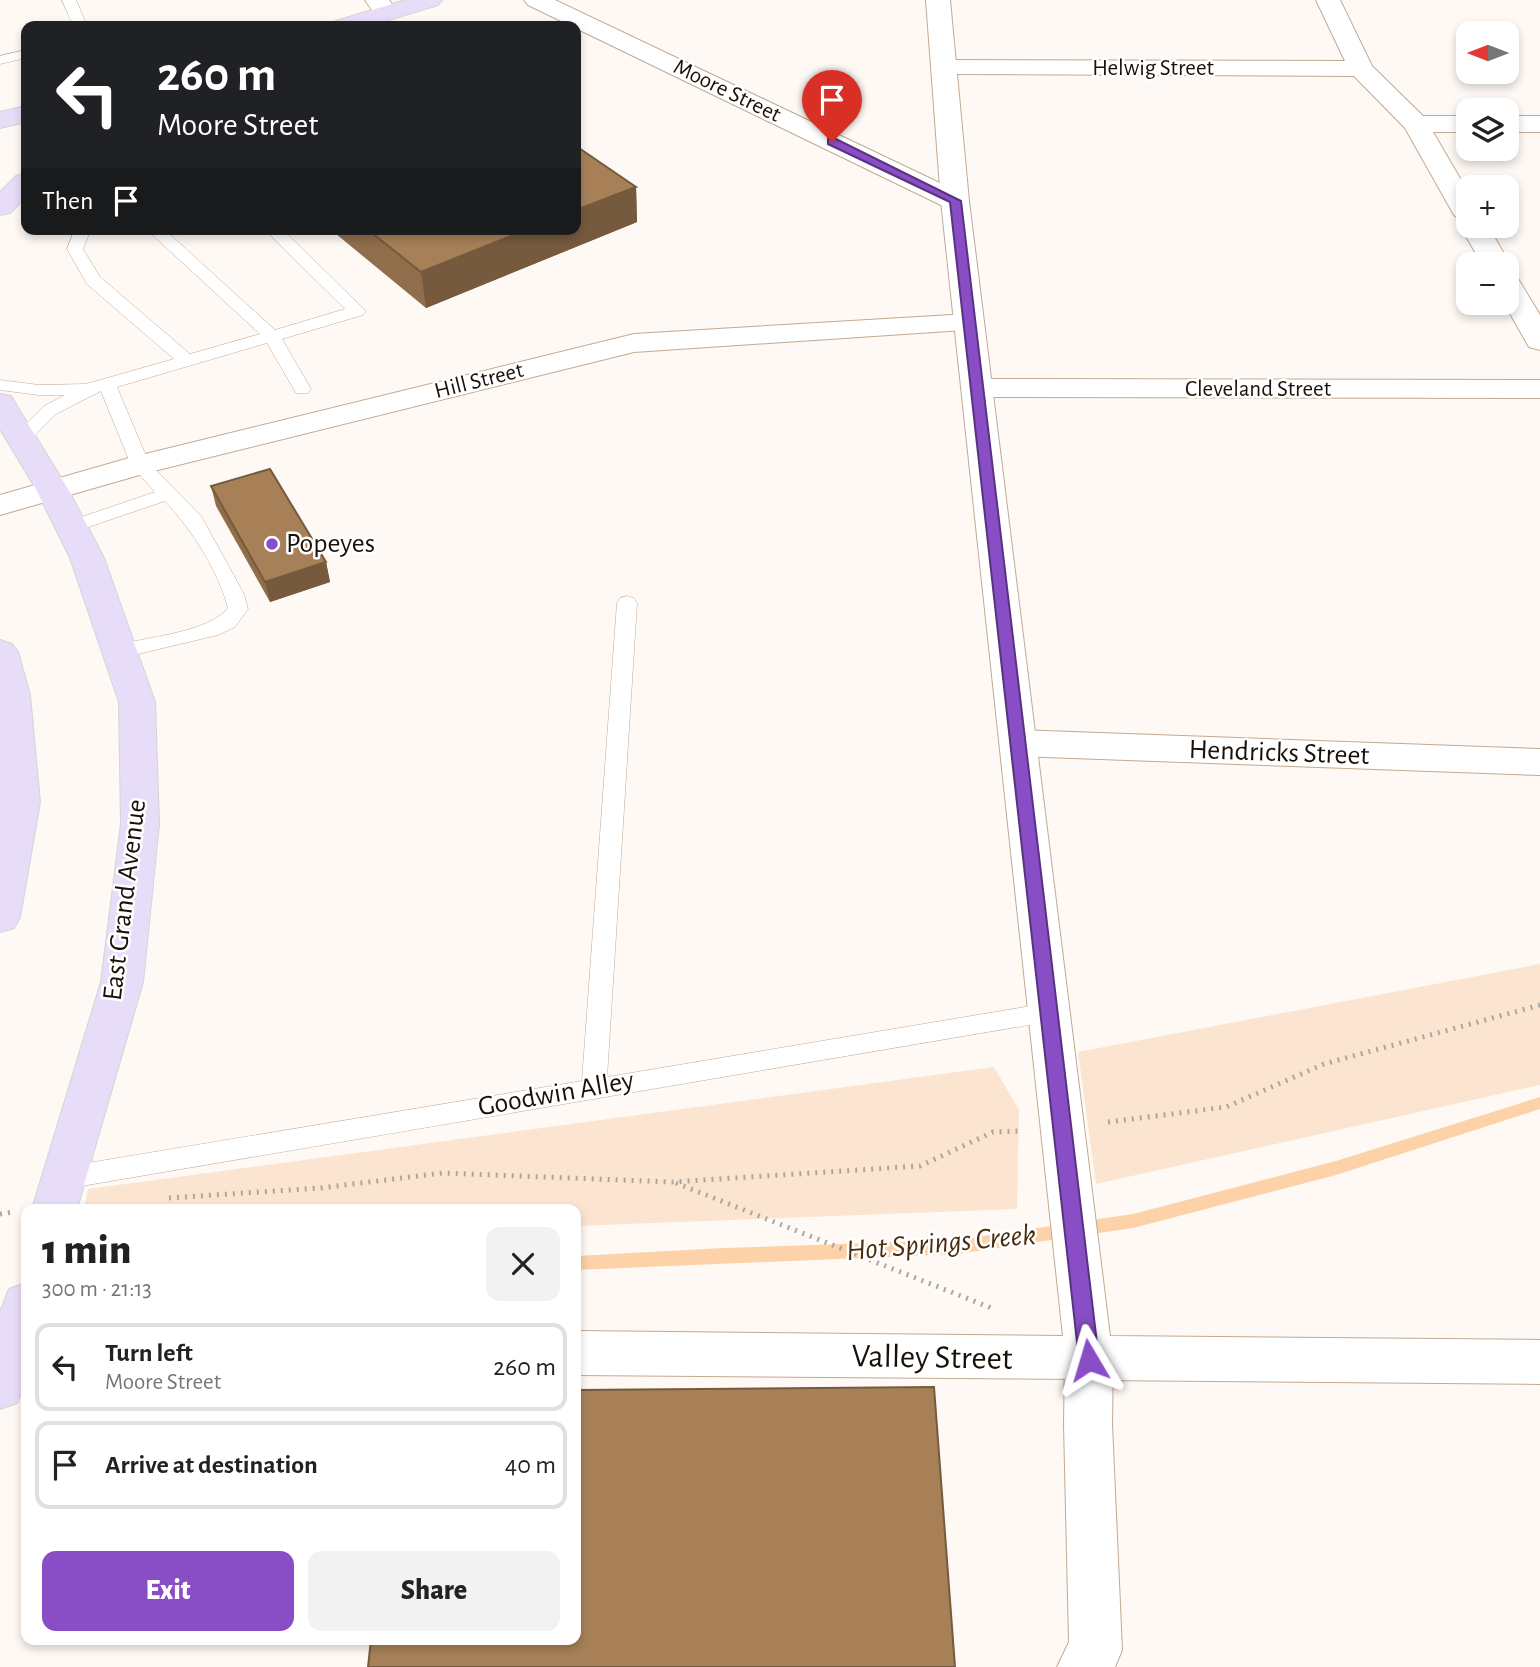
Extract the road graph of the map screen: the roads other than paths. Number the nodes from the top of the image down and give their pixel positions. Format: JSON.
{"nodes":[{"id":1,"x":69,"y":0,"type":"edge"},
{"id":2,"x":430,"y":0,"type":"edge"},
{"id":3,"x":536,"y":0,"type":"edge"},
{"id":4,"x":937,"y":0,"type":"edge"},
{"id":5,"x":1328,"y":0,"type":"edge"},
{"id":6,"x":382,"y":7,"type":"edge"},
{"id":7,"x":78,"y":21,"type":"edge"},
{"id":8,"x":355,"y":21,"type":"edge"},
{"id":9,"x":580,"y":21,"type":"edge"},
{"id":10,"x":581,"y":22,"type":"edge"},
{"id":11,"x":21,"y":55,"type":"edge"},
{"id":12,"x":0,"y":60,"type":"edge"},
{"id":13,"x":944,"y":67,"type":"junction"},
{"id":14,"x":1361,"y":69,"type":"junction"},
{"id":15,"x":21,"y":115,"type":"edge"},
{"id":16,"x":0,"y":120,"type":"edge"},
{"id":17,"x":1416,"y":124,"type":"junction"},
{"id":18,"x":1456,"y":124,"type":"edge"},
{"id":19,"x":1519,"y":124,"type":"edge"},
{"id":20,"x":1540,"y":124,"type":"edge"},
{"id":21,"x":21,"y":187,"type":"edge"},
{"id":22,"x":1456,"y":194,"type":"edge"},
{"id":23,"x":955,"y":201,"type":"junction"},
{"id":24,"x":0,"y":207,"type":"edge"},
{"id":25,"x":81,"y":235,"type":"edge"},
{"id":26,"x":162,"y":235,"type":"edge"},
{"id":27,"x":278,"y":235,"type":"edge"},
{"id":28,"x":1519,"y":304,"type":"edge"},
{"id":29,"x":969,"y":323,"type":"junction"},
{"id":30,"x":272,"y":336,"type":"junction"},
{"id":31,"x":1540,"y":341,"type":"edge"},
{"id":32,"x":187,"y":361,"type":"junction"},
{"id":33,"x":0,"y":385,"type":"edge"},
{"id":34,"x":98,"y":386,"type":"junction"},
{"id":35,"x":977,"y":388,"type":"junction"},
{"id":36,"x":302,"y":389,"type":"dead end"},
{"id":37,"x":1540,"y":389,"type":"edge"},
{"id":38,"x":0,"y":403,"type":"edge"},
{"id":39,"x":21,"y":438,"type":"junction"},
{"id":40,"x":140,"y":465,"type":"junction"},
{"id":41,"x":52,"y":489,"type":"junction"},
{"id":42,"x":167,"y":494,"type":"junction"},
{"id":43,"x":0,"y":505,"type":"edge"},
{"id":44,"x":71,"y":527,"type":"junction"},
{"id":45,"x":627,"y":603,"type":"dead end"},
{"id":46,"x":121,"y":650,"type":"junction"},
{"id":47,"x":0,"y":652,"type":"edge"},
{"id":48,"x":1017,"y":743,"type":"junction"},
{"id":49,"x":1540,"y":762,"type":"edge"},
{"id":50,"x":0,"y":916,"type":"edge"},
{"id":51,"x":1049,"y":1013,"type":"junction"},
{"id":52,"x":594,"y":1087,"type":"junction"},
{"id":53,"x":59,"y":1193,"type":"edge"},
{"id":54,"x":581,"y":1353,"type":"edge"},
{"id":55,"x":1089,"y":1360,"type":"junction"},
{"id":56,"x":1540,"y":1362,"type":"edge"},
{"id":57,"x":1084,"y":1667,"type":"edge"}],
"edges":[{"from":1,"to":7,"type":"lane"},
{"from":2,"to":6,"type":"main road"},
{"from":3,"to":9,"type":"street","name":"Moore Street"},
{"from":4,"to":13,"type":"street"},
{"from":5,"to":14,"type":"street"},
{"from":6,"to":8,"type":"main road"},
{"from":10,"to":23,"type":"street","name":"Moore Street"},
{"from":11,"to":12,"type":"lane"},
{"from":13,"to":14,"type":"street","name":"Helwig Street"},
{"from":13,"to":23,"type":"street"},
{"from":14,"to":17,"type":"street"},
{"from":15,"to":16,"type":"main road"},
{"from":17,"to":18,"type":"street"},
{"from":17,"to":22,"type":"street"},
{"from":19,"to":20,"type":"street"},
{"from":21,"to":24,"type":"main road"},
{"from":23,"to":29,"type":"street"},
{"from":25,"to":32,"type":"lane"},
{"from":26,"to":30,"type":"lane"},
{"from":27,"to":30,"type":"lane"},
{"from":28,"to":31,"type":"street"},
{"from":29,"to":35,"type":"street"},
{"from":29,"to":40,"type":"street","name":"Hill Street"},
{"from":30,"to":32,"type":"lane"},
{"from":30,"to":36,"type":"lane"},
{"from":32,"to":34,"type":"lane"},
{"from":33,"to":34,"type":"lane"},
{"from":34,"to":39,"type":"lane"},
{"from":34,"to":40,"type":"lane"},
{"from":35,"to":37,"type":"street","name":"Cleveland Street"},
{"from":35,"to":48,"type":"street"},
{"from":38,"to":39,"type":"main road","name":"East Grand Avenue"},
{"from":39,"to":41,"type":"main road","name":"East Grand Avenue"},
{"from":40,"to":41,"type":"street","name":"Hill Street"},
{"from":40,"to":42,"type":"lane"},
{"from":41,"to":43,"type":"street","name":"Hill Street"},
{"from":41,"to":44,"type":"main road","name":"East Grand Avenue"},
{"from":42,"to":44,"type":"lane"},
{"from":42,"to":46,"type":"lane"},
{"from":44,"to":46,"type":"main road","name":"East Grand Avenue"},
{"from":45,"to":52,"type":"lane"},
{"from":46,"to":53,"type":"main road","name":"East Grand Avenue"},
{"from":47,"to":50,"type":"main road"},
{"from":48,"to":49,"type":"street","name":"Hendricks Street"},
{"from":48,"to":51,"type":"street"},
{"from":51,"to":52,"type":"lane","name":"Goodwin Alley"},
{"from":51,"to":55,"type":"street"},
{"from":52,"to":53,"type":"lane","name":"Goodwin Alley"},
{"from":54,"to":55,"type":"street","name":"Valley Street"},
{"from":55,"to":56,"type":"street","name":"Valley Street"},
{"from":55,"to":57,"type":"street"}]}
